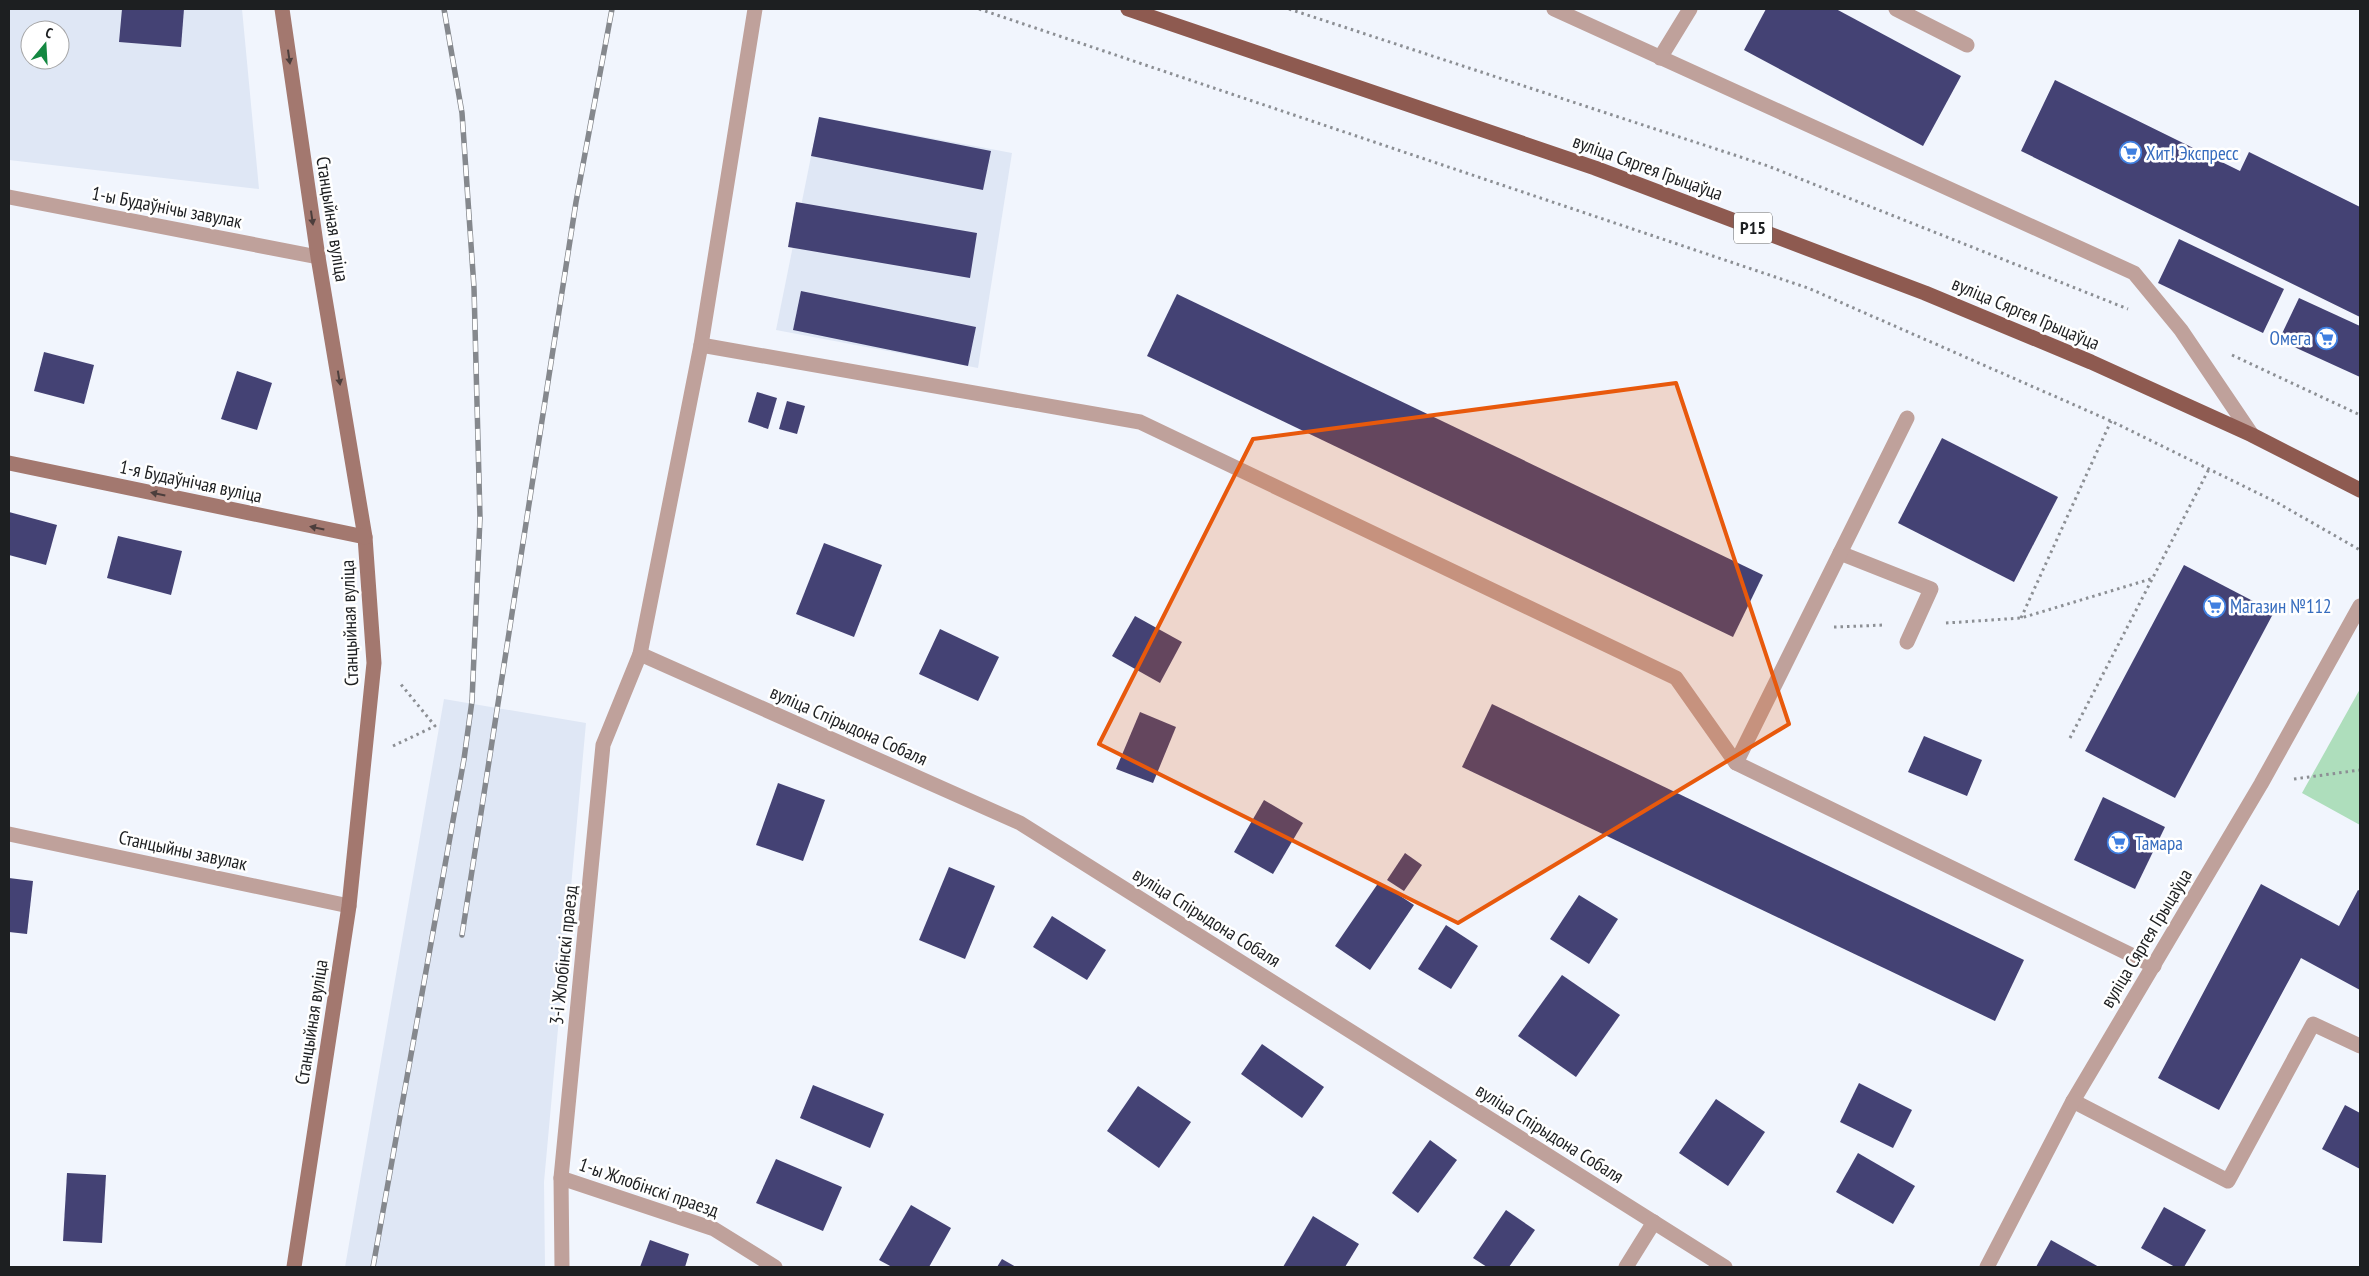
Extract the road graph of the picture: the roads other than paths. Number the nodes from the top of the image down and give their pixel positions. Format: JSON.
{"nodes":[{"id":1,"x":282,"y":9,"type":"edge"},
{"id":2,"x":755,"y":9,"type":"edge"},
{"id":3,"x":1128,"y":9,"type":"edge"},
{"id":4,"x":1554,"y":9,"type":"edge"},
{"id":5,"x":1690,"y":9,"type":"edge"},
{"id":6,"x":1896,"y":9,"type":"edge"},
{"id":7,"x":1967,"y":45,"type":"dead end"},
{"id":8,"x":1660,"y":58,"type":"junction"},
{"id":9,"x":9,"y":197,"type":"edge"},
{"id":10,"x":318,"y":257,"type":"junction"},
{"id":11,"x":701,"y":345,"type":"junction"},
{"id":12,"x":1907,"y":418,"type":"dead end"},
{"id":13,"x":2252,"y":435,"type":"junction"},
{"id":14,"x":9,"y":463,"type":"edge"},
{"id":15,"x":2360,"y":490,"type":"edge"},
{"id":16,"x":365,"y":538,"type":"junction"},
{"id":17,"x":1840,"y":553,"type":"junction"},
{"id":18,"x":2360,"y":606,"type":"edge"},
{"id":19,"x":1907,"y":642,"type":"dead end"},
{"id":20,"x":640,"y":654,"type":"junction"},
{"id":21,"x":1736,"y":763,"type":"junction"},
{"id":22,"x":9,"y":834,"type":"edge"},
{"id":23,"x":348,"y":906,"type":"junction"},
{"id":24,"x":2154,"y":966,"type":"junction"},
{"id":25,"x":2360,"y":1046,"type":"edge"},
{"id":26,"x":2072,"y":1101,"type":"junction"},
{"id":27,"x":561,"y":1178,"type":"junction"},
{"id":28,"x":1654,"y":1222,"type":"junction"},
{"id":29,"x":294,"y":1267,"type":"edge"},
{"id":30,"x":562,"y":1267,"type":"edge"},
{"id":31,"x":775,"y":1267,"type":"edge"},
{"id":32,"x":1626,"y":1267,"type":"edge"},
{"id":33,"x":1725,"y":1267,"type":"edge"},
{"id":34,"x":1987,"y":1267,"type":"edge"}],
"edges":[{"from":1,"to":10,"type":"street","name":"Станцыйная вуліца","one_way":true},
{"from":2,"to":11,"type":"street","name":"3-і Жлобінскі праезд"},
{"from":3,"to":13,"type":"main road","name":"вуліца Сяргея Грыцаўца","number":"Р15"},
{"from":4,"to":8,"type":"street"},
{"from":5,"to":8,"type":"street"},
{"from":6,"to":7,"type":"street"},
{"from":8,"to":13,"type":"street"},
{"from":9,"to":10,"type":"street","name":"1-ы Будаўнічы завулак"},
{"from":10,"to":16,"type":"street","name":"Станцыйная вуліца","one_way":true},
{"from":11,"to":20,"type":"street","name":"3-і Жлобінскі праезд"},
{"from":11,"to":21,"type":"street"},
{"from":12,"to":17,"type":"street"},
{"from":13,"to":15,"type":"main road","name":"вуліца Сяргея Грыцаўца","number":"Р15"},
{"from":16,"to":14,"type":"street","name":"1-я Будаўнічая вуліца","one_way":true},
{"from":16,"to":23,"type":"street","name":"Станцыйная вуліца"},
{"from":17,"to":19,"type":"street"},
{"from":17,"to":21,"type":"street"},
{"from":18,"to":24,"type":"street","name":"вуліца Сяргея Грыцаўца"},
{"from":20,"to":27,"type":"street","name":"3-і Жлобінскі праезд"},
{"from":20,"to":28,"type":"street","name":"вуліца Спірыдона Собаля"},
{"from":21,"to":24,"type":"street"},
{"from":22,"to":23,"type":"street","name":"Станцыйны завулак"},
{"from":23,"to":29,"type":"street","name":"Станцыйная вуліца"},
{"from":24,"to":26,"type":"street","name":"вуліца Сяргея Грыцаўца"},
{"from":25,"to":26,"type":"street"},
{"from":26,"to":34,"type":"street","name":"вуліца Сяргея Грыцаўца"},
{"from":27,"to":30,"type":"street","name":"3-і Жлобінскі праезд"},
{"from":27,"to":31,"type":"street","name":"1-ы Жлобінскі праезд"},
{"from":28,"to":32,"type":"street"},
{"from":28,"to":33,"type":"street","name":"вуліца Спірыдона Собаля"}]}
